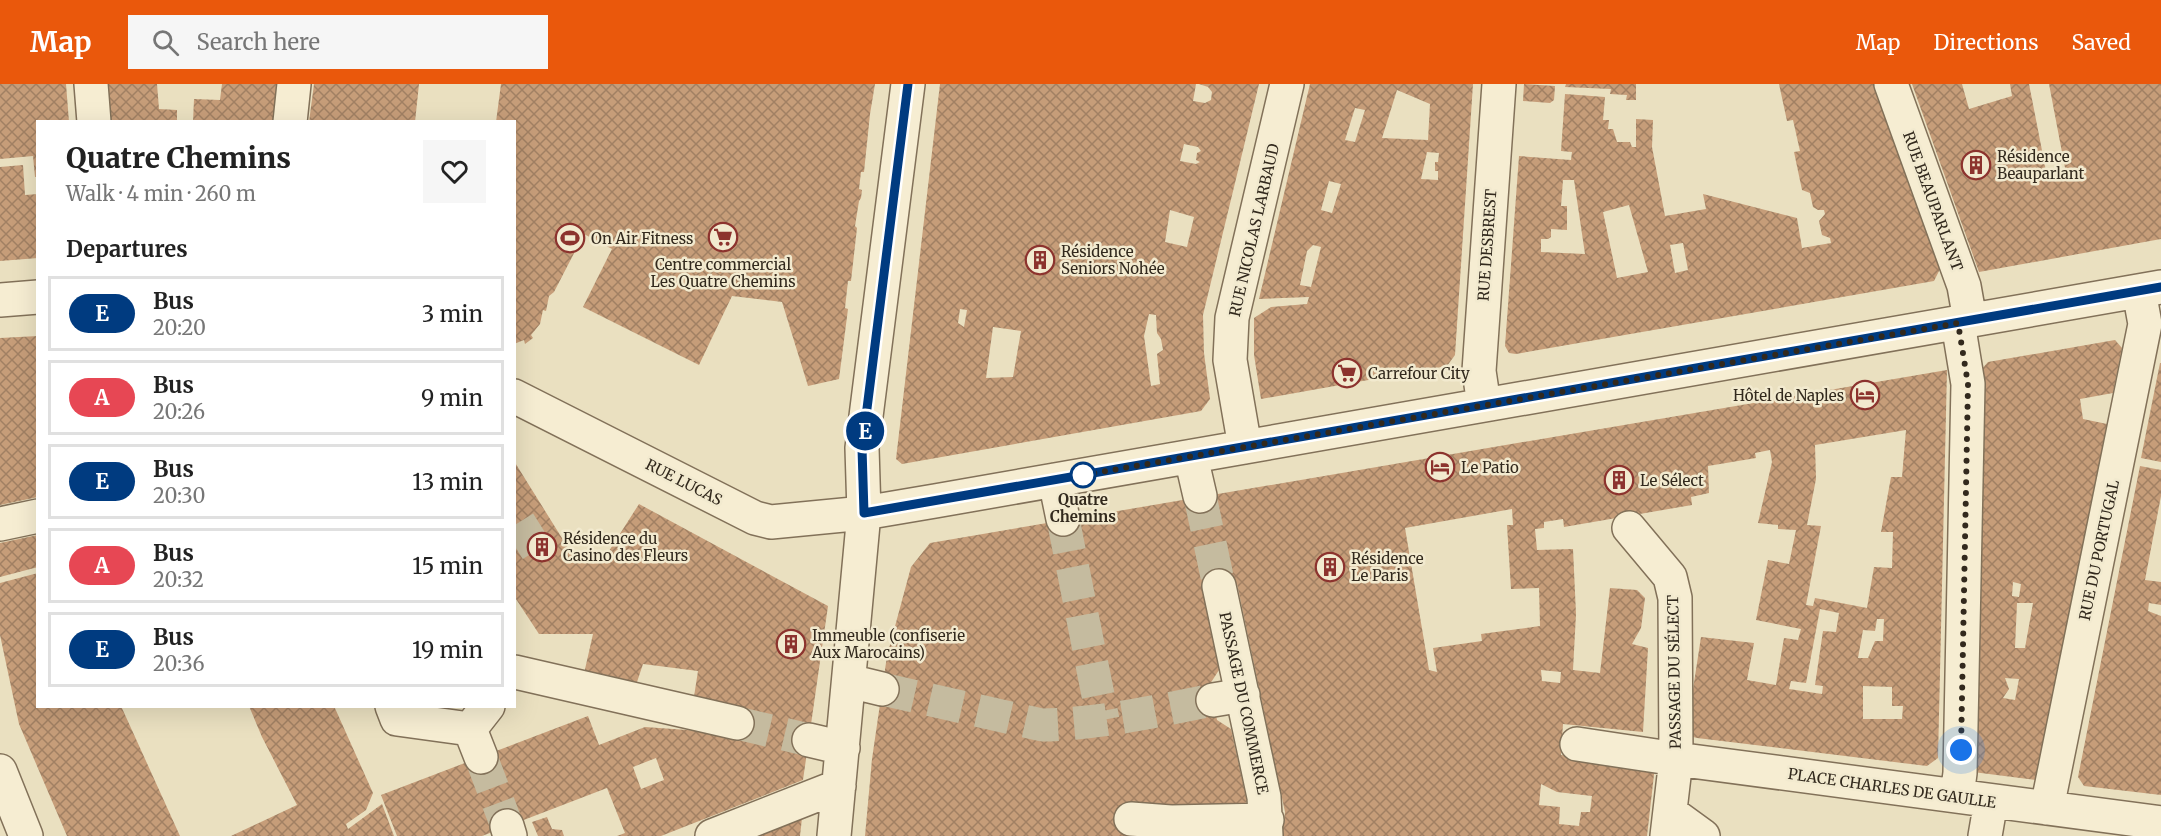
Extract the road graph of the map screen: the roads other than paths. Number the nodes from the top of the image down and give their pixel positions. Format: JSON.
{"nodes":[{"id":1,"x":91,"y":84,"type":"edge"},
{"id":2,"x":294,"y":84,"type":"edge"},
{"id":3,"x":908,"y":84,"type":"edge"},
{"id":4,"x":1287,"y":84,"type":"edge"},
{"id":5,"x":1499,"y":84,"type":"edge"},
{"id":6,"x":1890,"y":84,"type":"edge"},
{"id":7,"x":94,"y":120,"type":"edge"},
{"id":8,"x":290,"y":120,"type":"edge"},
{"id":9,"x":2150,"y":289,"type":"edge"},
{"id":10,"x":36,"y":297,"type":"edge"},
{"id":11,"x":0,"y":300,"type":"edge"},
{"id":12,"x":1964,"y":322,"type":"junction"},
{"id":13,"x":516,"y":397,"type":"edge"},
{"id":14,"x":1484,"y":405,"type":"junction"},
{"id":15,"x":1245,"y":447,"type":"junction"},
{"id":16,"x":1191,"y":456,"type":"junction"},
{"id":17,"x":1055,"y":480,"type":"junction"},
{"id":18,"x":1200,"y":496,"type":"tunnel mouth"},
{"id":19,"x":864,"y":513,"type":"junction"},
{"id":20,"x":36,"y":516,"type":"edge"},
{"id":21,"x":1063,"y":519,"type":"tunnel mouth"},
{"id":22,"x":0,"y":524,"type":"edge"},
{"id":23,"x":1629,"y":528,"type":"dead end"},
{"id":24,"x":1220,"y":586,"type":"tunnel mouth"},
{"id":25,"x":516,"y":672,"type":"edge"},
{"id":26,"x":849,"y":681,"type":"junction"},
{"id":27,"x":882,"y":688,"type":"tunnel mouth"},
{"id":28,"x":393,"y":708,"type":"edge"},
{"id":29,"x":737,"y":723,"type":"tunnel mouth"},
{"id":30,"x":479,"y":731,"type":"edge"},
{"id":31,"x":809,"y":740,"type":"tunnel mouth"},
{"id":32,"x":1577,"y":744,"type":"dead end"},
{"id":33,"x":843,"y":748,"type":"junction"},
{"id":34,"x":1676,"y":759,"type":"junction"},
{"id":35,"x":0,"y":771,"type":"edge"},
{"id":36,"x":839,"y":786,"type":"junction"},
{"id":37,"x":1957,"y":796,"type":"junction"},
{"id":38,"x":1991,"y":801,"type":"junction"},
{"id":39,"x":2047,"y":808,"type":"junction"},
{"id":40,"x":1131,"y":819,"type":"dead end"},
{"id":41,"x":2161,"y":823,"type":"edge"},
{"id":42,"x":1668,"y":824,"type":"edge"},
{"id":43,"x":1267,"y":828,"type":"edge"},
{"id":44,"x":26,"y":836,"type":"edge"},
{"id":45,"x":712,"y":836,"type":"edge"},
{"id":46,"x":834,"y":836,"type":"edge"},
{"id":47,"x":1703,"y":836,"type":"edge"},
{"id":48,"x":1985,"y":836,"type":"edge"}],
"edges":[{"from":1,"to":7,"type":"street"},
{"from":2,"to":8,"type":"street"},
{"from":3,"to":19,"type":"street"},
{"from":4,"to":15,"type":"street","name":"RUE NICOLAS LARBAUD"},
{"from":5,"to":14,"type":"street","name":"RUE DESBREST"},
{"from":6,"to":12,"type":"street","name":"RUE BEAUPARLANT"},
{"from":9,"to":12,"type":"street","name":"RUE LUCAS"},
{"from":9,"to":39,"type":"street","name":"RUE DU PORTUGAL"},
{"from":10,"to":11,"type":"street"},
{"from":12,"to":14,"type":"street","name":"RUE LUCAS"},
{"from":12,"to":37,"type":"street","name":"RUE BEAUPARLANT"},
{"from":13,"to":19,"type":"street","name":"RUE LUCAS"},
{"from":14,"to":15,"type":"street","name":"RUE LUCAS"},
{"from":15,"to":16,"type":"street","name":"RUE LUCAS"},
{"from":16,"to":17,"type":"street","name":"RUE LUCAS"},
{"from":16,"to":18,"type":"street"},
{"from":17,"to":19,"type":"street","name":"RUE LUCAS"},
{"from":17,"to":21,"type":"street"},
{"from":19,"to":26,"type":"street"},
{"from":20,"to":22,"type":"street"},
{"from":23,"to":34,"type":"street","name":"PASSAGE DU SÉLECT"},
{"from":24,"to":43,"type":"street","name":"PASSAGE DU COMMERCE"},
{"from":25,"to":29,"type":"street"},
{"from":26,"to":27,"type":"street"},
{"from":26,"to":33,"type":"street"},
{"from":28,"to":30,"type":"street"},
{"from":31,"to":33,"type":"street"},
{"from":32,"to":34,"type":"street","name":"PLACE CHARLES DE GAULLE"},
{"from":33,"to":36,"type":"street"},
{"from":34,"to":37,"type":"street","name":"PLACE CHARLES DE GAULLE"},
{"from":34,"to":42,"type":"street"},
{"from":35,"to":44,"type":"street"},
{"from":36,"to":45,"type":"street"},
{"from":36,"to":46,"type":"street"},
{"from":37,"to":38,"type":"street","name":"PLACE CHARLES DE GAULLE"},
{"from":38,"to":39,"type":"street","name":"PLACE CHARLES DE GAULLE"},
{"from":38,"to":48,"type":"street"},
{"from":39,"to":41,"type":"street","name":"PLACE CHARLES DE GAULLE"},
{"from":40,"to":43,"type":"street","name":"PASSAGE DU COMMERCE"},
{"from":42,"to":47,"type":"street"}]}
